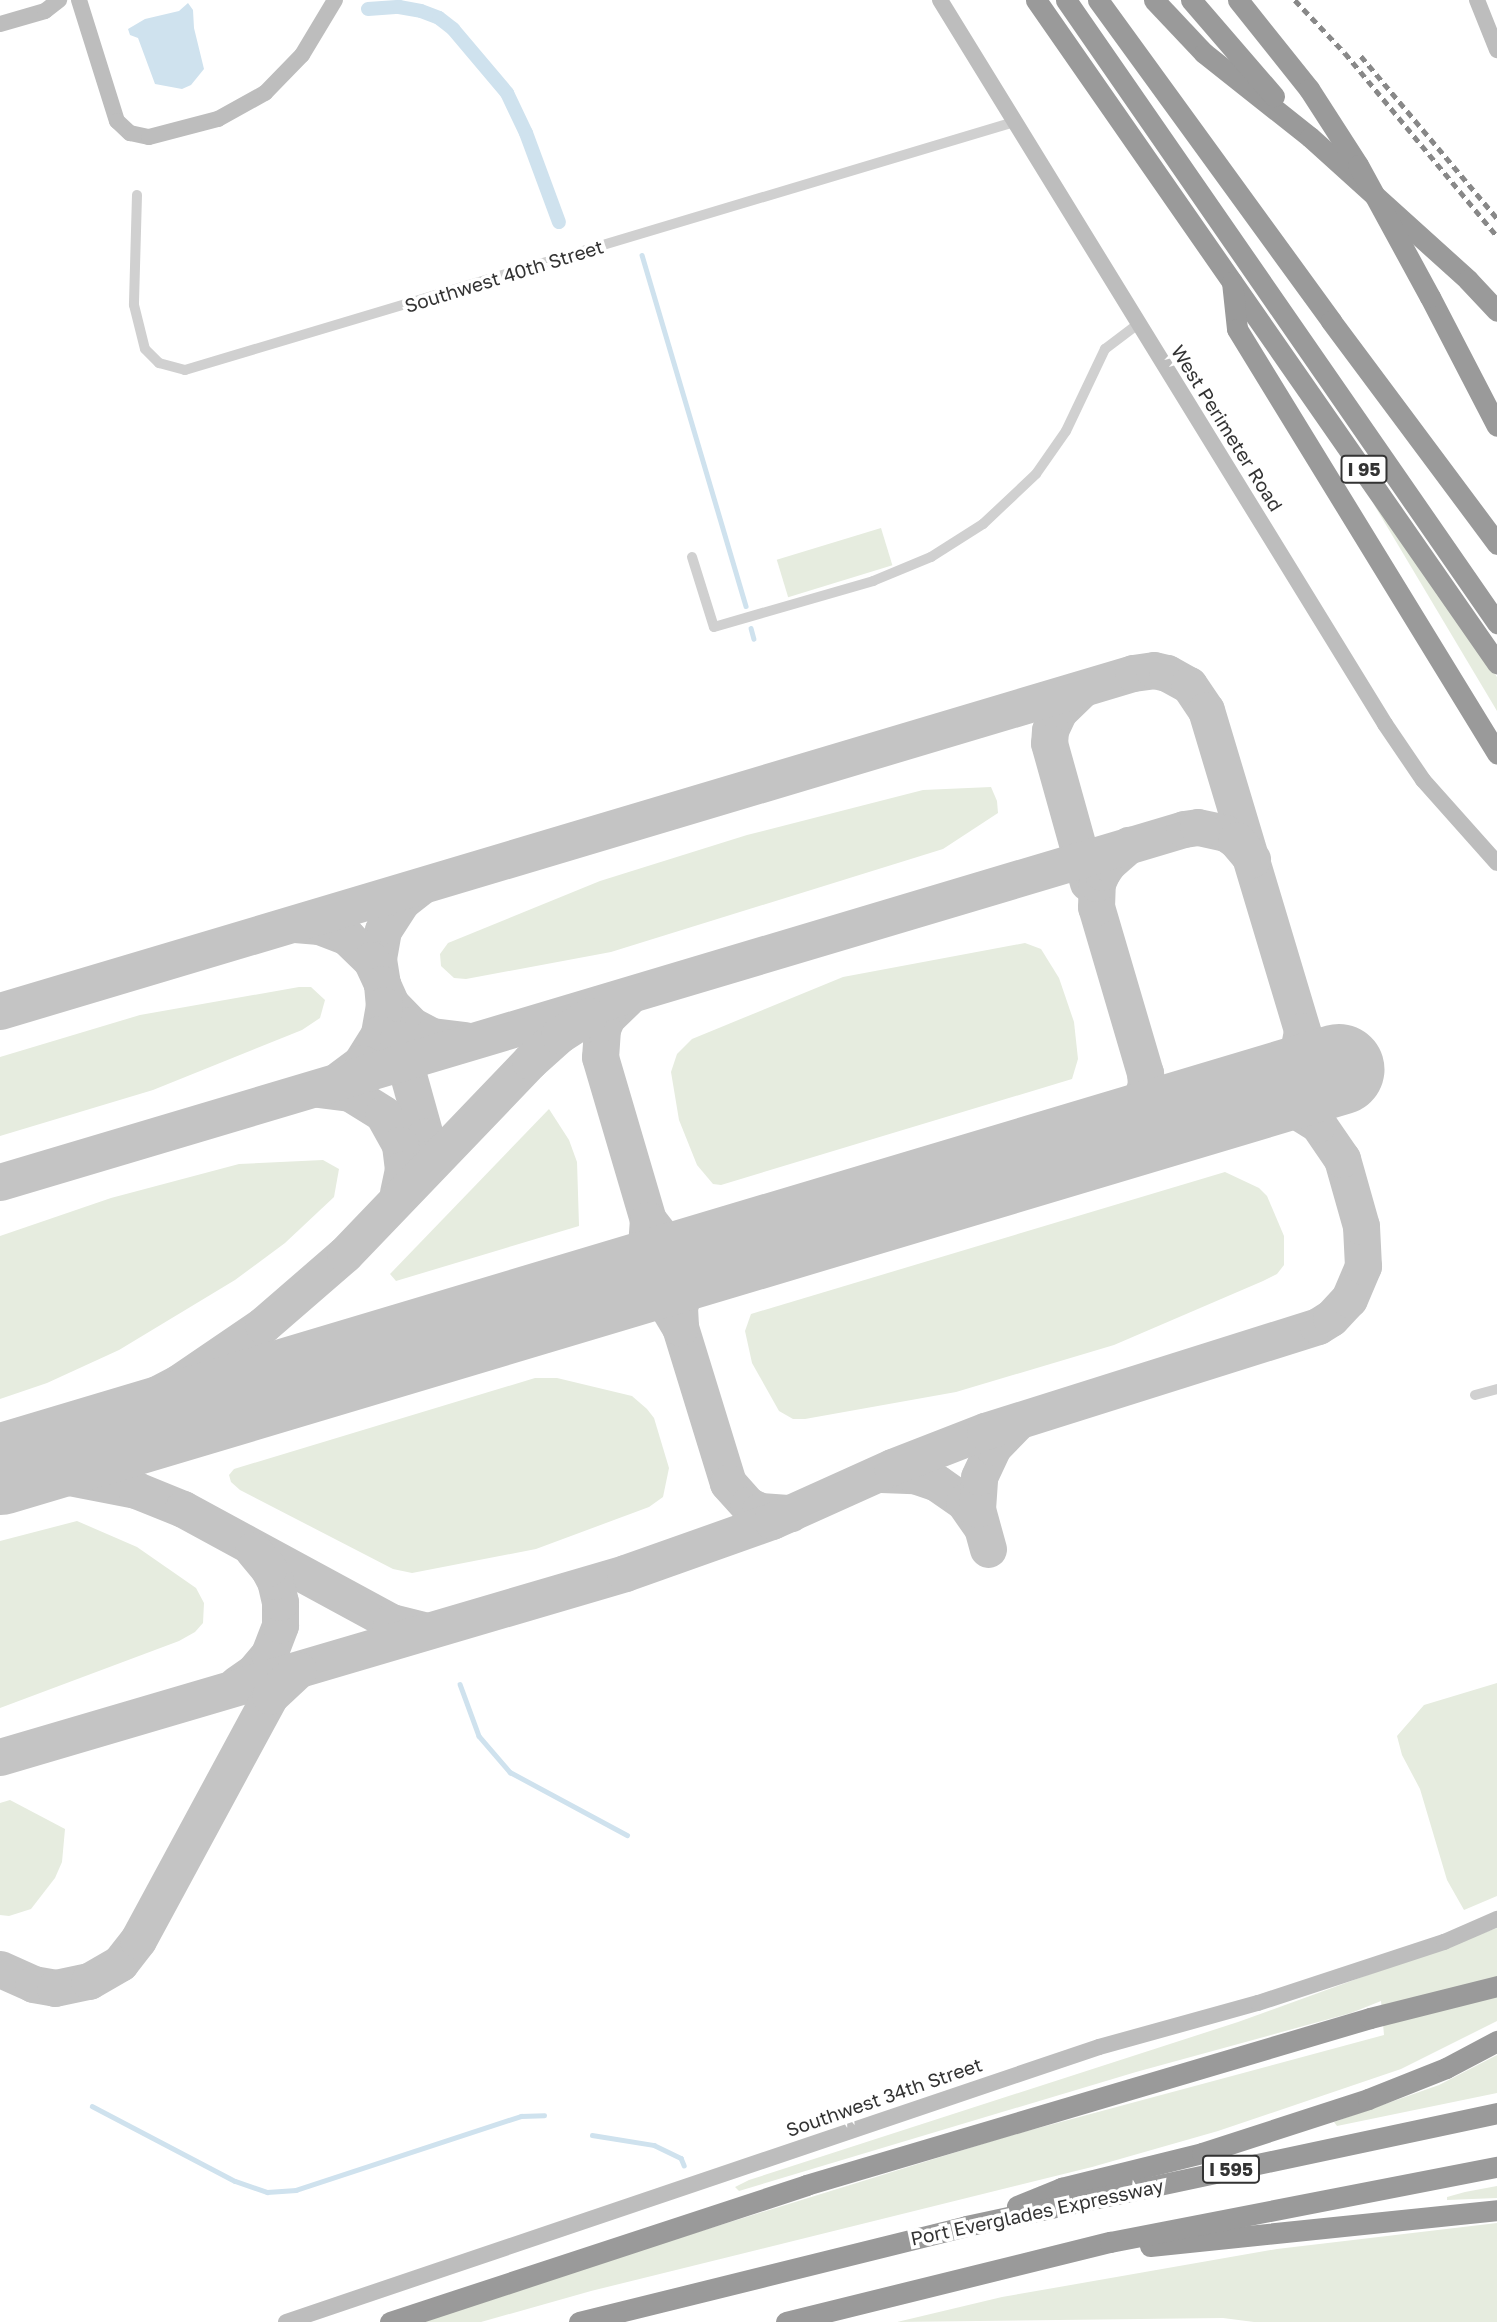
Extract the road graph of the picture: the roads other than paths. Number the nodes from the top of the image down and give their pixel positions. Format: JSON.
{"nodes":[{"id":1,"x":59,"y":0,"type":"edge"},
{"id":2,"x":79,"y":0,"type":"edge"},
{"id":3,"x":335,"y":0,"type":"edge"},
{"id":4,"x":940,"y":0,"type":"edge"},
{"id":5,"x":1036,"y":0,"type":"edge"},
{"id":6,"x":1066,"y":0,"type":"edge"},
{"id":7,"x":1098,"y":0,"type":"edge"},
{"id":8,"x":1111,"y":0,"type":"edge"},
{"id":9,"x":1154,"y":0,"type":"edge"},
{"id":10,"x":1191,"y":0,"type":"edge"},
{"id":11,"x":1238,"y":0,"type":"edge"},
{"id":12,"x":1477,"y":0,"type":"edge"},
{"id":13,"x":0,"y":24,"type":"edge"},
{"id":14,"x":1497,"y":50,"type":"edge"},
{"id":15,"x":1014,"y":122,"type":"junction"},
{"id":16,"x":1310,"y":137,"type":"junction"},
{"id":17,"x":137,"y":195,"type":"dead end"},
{"id":18,"x":1231,"y":276,"type":"junction"},
{"id":19,"x":1497,"y":311,"type":"edge"},
{"id":20,"x":1138,"y":324,"type":"junction"},
{"id":21,"x":1497,"y":426,"type":"edge"},
{"id":22,"x":1497,"y":525,"type":"edge"},
{"id":23,"x":1497,"y":544,"type":"edge"},
{"id":24,"x":692,"y":557,"type":"dead end"},
{"id":25,"x":1497,"y":622,"type":"edge"},
{"id":26,"x":1497,"y":663,"type":"edge"},
{"id":27,"x":1497,"y":754,"type":"edge"},
{"id":28,"x":1497,"y":863,"type":"edge"},
{"id":29,"x":1497,"y":1389,"type":"edge"},
{"id":30,"x":1475,"y":1395,"type":"dead end"},
{"id":31,"x":1497,"y":1919,"type":"edge"},
{"id":32,"x":1497,"y":1986,"type":"edge"},
{"id":33,"x":1497,"y":2041,"type":"edge"},
{"id":34,"x":1497,"y":2113,"type":"edge"},
{"id":35,"x":1497,"y":2167,"type":"edge"},
{"id":36,"x":1497,"y":2210,"type":"edge"},
{"id":37,"x":966,"y":2226,"type":"junction"},
{"id":38,"x":1110,"y":2242,"type":"junction"},
{"id":39,"x":286,"y":2322,"type":"edge"},
{"id":40,"x":390,"y":2322,"type":"edge"},
{"id":41,"x":579,"y":2322,"type":"edge"},
{"id":42,"x":786,"y":2322,"type":"edge"}],
"edges":[{"from":1,"to":13,"type":"street"},
{"from":2,"to":3,"type":"street"},
{"from":4,"to":15,"type":"street","name":"West Perimeter Road"},
{"from":5,"to":18,"type":"highway","number":"I 95"},
{"from":6,"to":25,"type":"highway"},
{"from":7,"to":23,"type":"highway"},
{"from":8,"to":22,"type":"highway"},
{"from":9,"to":16,"type":"highway"},
{"from":10,"to":16,"type":"highway"},
{"from":11,"to":21,"type":"highway","bridge":true},
{"from":12,"to":14,"type":"street"},
{"from":15,"to":17,"type":"street","name":"Southwest 40th Street"},
{"from":15,"to":20,"type":"street","name":"West Perimeter Road"},
{"from":16,"to":19,"type":"highway"},
{"from":18,"to":26,"type":"highway","number":"I 95"},
{"from":18,"to":27,"type":"highway"},
{"from":20,"to":24,"type":"street"},
{"from":20,"to":28,"type":"street","name":"West Perimeter Road"},
{"from":29,"to":30,"type":"street"},
{"from":31,"to":39,"type":"street","name":"Southwest 34th Street"},
{"from":32,"to":40,"type":"highway"},
{"from":33,"to":37,"type":"highway"},
{"from":34,"to":37,"type":"highway","name":"Port Everglades Expressway","number":"I 595"},
{"from":35,"to":38,"type":"highway","number":"I 595"},
{"from":36,"to":38,"type":"highway"},
{"from":37,"to":41,"type":"highway","name":"Port Everglades Expressway","number":"I 595"},
{"from":38,"to":42,"type":"highway","number":"I 595"}]}
